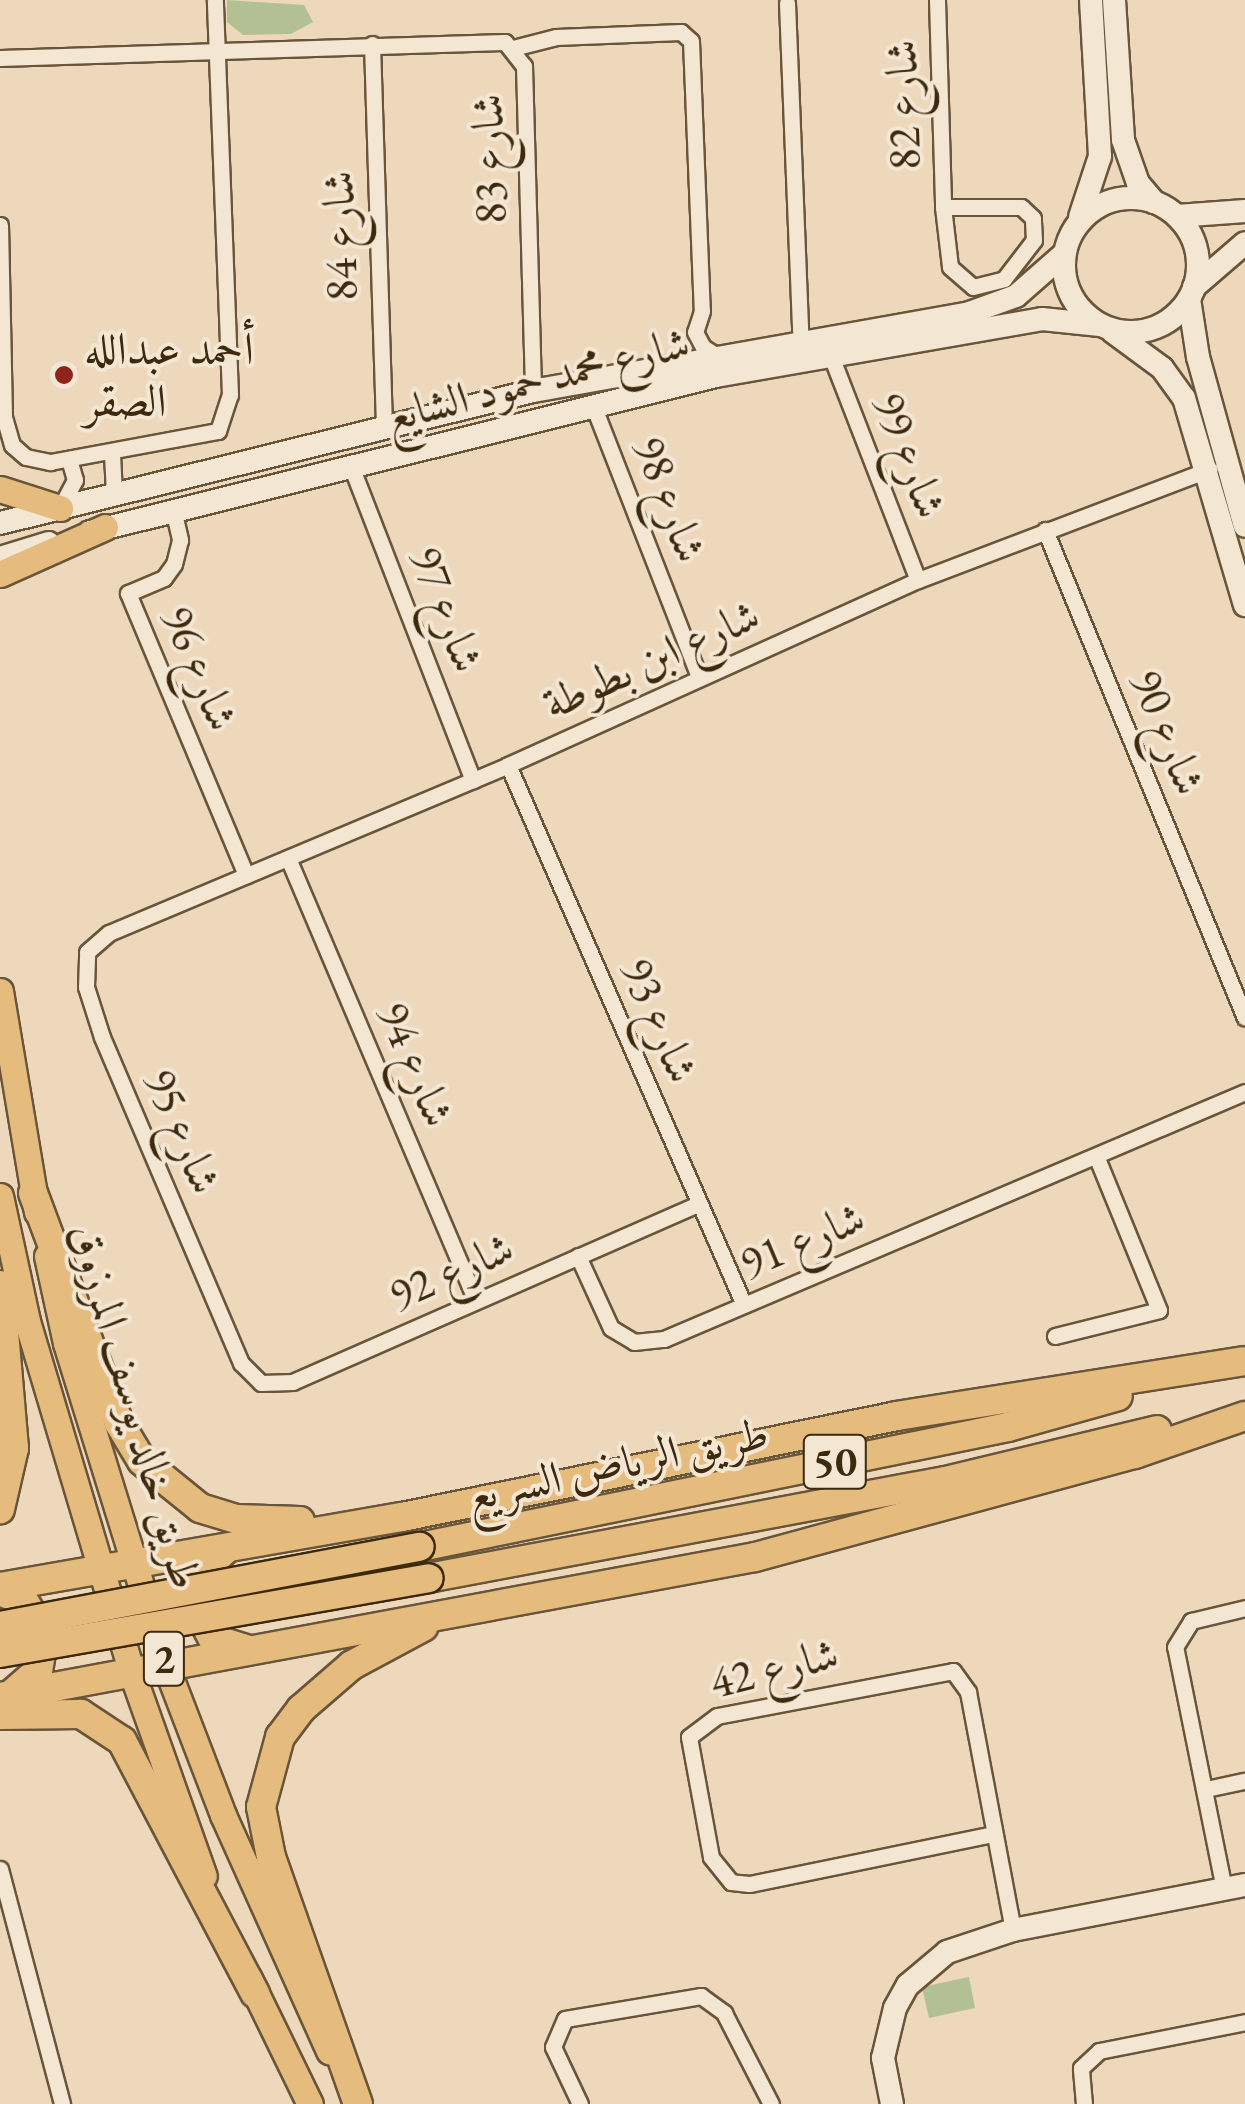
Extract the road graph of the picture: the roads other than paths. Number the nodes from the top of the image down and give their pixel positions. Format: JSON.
{"nodes":[{"id":1,"x":215,"y":0,"type":"edge"},
{"id":2,"x":937,"y":0,"type":"edge"},
{"id":3,"x":1091,"y":0,"type":"edge"},
{"id":4,"x":1114,"y":0,"type":"edge"},
{"id":5,"x":788,"y":1,"type":"edge"},
{"id":6,"x":372,"y":44,"type":"junction"},
{"id":7,"x":216,"y":48,"type":"junction"},
{"id":8,"x":513,"y":48,"type":"junction"},
{"id":9,"x":0,"y":58,"type":"edge"},
{"id":10,"x":1154,"y":202,"type":"junction"},
{"id":11,"x":943,"y":207,"type":"junction"},
{"id":12,"x":1245,"y":211,"type":"edge"},
{"id":13,"x":1177,"y":216,"type":"junction"},
{"id":14,"x":0,"y":225,"type":"edge"},
{"id":15,"x":1074,"y":229,"type":"junction"},
{"id":16,"x":1245,"y":243,"type":"edge"},
{"id":17,"x":1064,"y":254,"type":"junction"},
{"id":18,"x":1192,"y":293,"type":"junction"},
{"id":19,"x":1106,"y":327,"type":"junction"},
{"id":20,"x":801,"y":345,"type":"junction"},
{"id":21,"x":831,"y":356,"type":"junction"},
{"id":22,"x":722,"y":359,"type":"junction"},
{"id":23,"x":533,"y":391,"type":"junction"},
{"id":24,"x":593,"y":405,"type":"junction"},
{"id":25,"x":461,"y":407,"type":"junction"},
{"id":26,"x":384,"y":426,"type":"junction"},
{"id":27,"x":476,"y":436,"type":"junction"},
{"id":28,"x":286,"y":450,"type":"junction"},
{"id":29,"x":112,"y":454,"type":"junction"},
{"id":30,"x":69,"y":459,"type":"junction"},
{"id":31,"x":351,"y":466,"type":"junction"},
{"id":32,"x":1219,"y":467,"type":"junction"},
{"id":33,"x":294,"y":480,"type":"junction"},
{"id":34,"x":0,"y":488,"type":"edge"},
{"id":35,"x":114,"y":494,"type":"junction"},
{"id":36,"x":60,"y":508,"type":"junction"},
{"id":37,"x":173,"y":509,"type":"junction"},
{"id":38,"x":0,"y":524,"type":"edge"},
{"id":39,"x":1245,"y":526,"type":"edge"},
{"id":40,"x":105,"y":528,"type":"junction"},
{"id":41,"x":1045,"y":530,"type":"junction"},
{"id":42,"x":0,"y":558,"type":"edge"},
{"id":43,"x":0,"y":574,"type":"edge"},
{"id":44,"x":918,"y":580,"type":"junction"},
{"id":45,"x":1245,"y":605,"type":"edge"},
{"id":46,"x":699,"y":677,"type":"junction"},
{"id":47,"x":508,"y":765,"type":"junction"},
{"id":48,"x":473,"y":780,"type":"junction"},
{"id":49,"x":288,"y":858,"type":"junction"},
{"id":50,"x":246,"y":875,"type":"junction"},
{"id":51,"x":109,"y":933,"type":"joint"},
{"id":52,"x":0,"y":991,"type":"edge"},
{"id":53,"x":1245,"y":1018,"type":"edge"},
{"id":54,"x":1245,"y":1092,"type":"edge"},
{"id":55,"x":1096,"y":1156,"type":"junction"},
{"id":56,"x":33,"y":1193,"type":"junction"},
{"id":57,"x":0,"y":1196,"type":"edge"},
{"id":58,"x":698,"y":1204,"type":"junction"},
{"id":59,"x":578,"y":1256,"type":"junction"},
{"id":60,"x":0,"y":1285,"type":"edge"},
{"id":61,"x":476,"y":1300,"type":"junction"},
{"id":62,"x":744,"y":1305,"type":"junction"},
{"id":63,"x":1055,"y":1336,"type":"dead end"},
{"id":64,"x":1244,"y":1361,"type":"edge"},
{"id":65,"x":241,"y":1363,"type":"joint"},
{"id":66,"x":1245,"y":1414,"type":"edge"},
{"id":67,"x":0,"y":1509,"type":"edge"},
{"id":68,"x":402,"y":1517,"type":"junction"},
{"id":69,"x":229,"y":1547,"type":"junction"},
{"id":70,"x":133,"y":1562,"type":"junction"},
{"id":71,"x":100,"y":1568,"type":"junction"},
{"id":72,"x":0,"y":1589,"type":"edge"},
{"id":73,"x":1245,"y":1608,"type":"edge"},
{"id":74,"x":452,"y":1612,"type":"junction"},
{"id":75,"x":0,"y":1626,"type":"edge"},
{"id":76,"x":256,"y":1649,"type":"junction"},
{"id":77,"x":0,"y":1653,"type":"edge"},
{"id":78,"x":167,"y":1669,"type":"junction"},
{"id":79,"x":133,"y":1676,"type":"junction"},
{"id":80,"x":3,"y":1703,"type":"edge"},
{"id":81,"x":1245,"y":1781,"type":"edge"},
{"id":82,"x":1206,"y":1789,"type":"junction"},
{"id":83,"x":994,"y":1834,"type":"junction"},
{"id":84,"x":0,"y":1869,"type":"edge"},
{"id":85,"x":1235,"y":1887,"type":"edge"},
{"id":86,"x":1013,"y":1930,"type":"junction"},
{"id":87,"x":254,"y":1992,"type":"junction"},
{"id":88,"x":1245,"y":2022,"type":"edge"},
{"id":89,"x":62,"y":2104,"type":"edge"},
{"id":90,"x":310,"y":2104,"type":"edge"},
{"id":91,"x":357,"y":2104,"type":"edge"},
{"id":92,"x":580,"y":2104,"type":"edge"},
{"id":93,"x":771,"y":2104,"type":"edge"},
{"id":94,"x":892,"y":2104,"type":"edge"},
{"id":95,"x":1084,"y":2104,"type":"edge"}],
"edges":[{"from":1,"to":7,"type":"street"},
{"from":2,"to":11,"type":"street","name":"شارع 82"},
{"from":3,"to":15,"type":"main road"},
{"from":4,"to":10,"type":"main road"},
{"from":5,"to":20,"type":"street"},
{"from":6,"to":7,"type":"street","name":"شارع 83"},
{"from":6,"to":8,"type":"street","name":"شارع 83"},
{"from":6,"to":26,"type":"street","name":"شارع 84"},
{"from":7,"to":9,"type":"street","name":"شارع 83"},
{"from":7,"to":29,"type":"street"},
{"from":8,"to":22,"type":"street"},
{"from":8,"to":23,"type":"street","name":"شارع 83"},
{"from":10,"to":13,"type":"main road"},
{"from":10,"to":15,"type":"main road"},
{"from":11,"to":11,"type":"street","name":"شارع 82"},
{"from":12,"to":13,"type":"main road"},
{"from":13,"to":18,"type":"main road"},
{"from":14,"to":30,"type":"street"},
{"from":15,"to":17,"type":"main road"},
{"from":16,"to":18,"type":"main road"},
{"from":17,"to":19,"type":"main road"},
{"from":17,"to":20,"type":"main road","name":"شارع محمد حمود الشايع"},
{"from":18,"to":19,"type":"main road"},
{"from":18,"to":32,"type":"main road"},
{"from":19,"to":21,"type":"main road","name":"شارع محمد حمود الشايع"},
{"from":19,"to":32,"type":"main road"},
{"from":20,"to":22,"type":"main road","name":"شارع محمد حمود الشايع"},
{"from":21,"to":24,"type":"main road","name":"شارع محمد حمود الشايع"},
{"from":21,"to":44,"type":"street","name":"شارع 99"},
{"from":22,"to":23,"type":"main road","name":"شارع محمد حمود الشايع"},
{"from":23,"to":25,"type":"main road","name":"شارع محمد حمود الشايع"},
{"from":24,"to":27,"type":"main road","name":"شارع محمد حمود الشايع"},
{"from":24,"to":46,"type":"street","name":"شارع 98"},
{"from":25,"to":26,"type":"main road","name":"شارع محمد حمود الشايع"},
{"from":25,"to":27,"type":"main road"},
{"from":26,"to":28,"type":"main road","name":"شارع محمد حمود الشايع"},
{"from":27,"to":31,"type":"main road","name":"شارع محمد حمود الشايع"},
{"from":28,"to":33,"type":"main road"},
{"from":28,"to":35,"type":"main road","name":"شارع محمد حمود الشايع"},
{"from":29,"to":30,"type":"street"},
{"from":29,"to":35,"type":"street"},
{"from":30,"to":36,"type":"street"},
{"from":31,"to":33,"type":"main road","name":"شارع محمد حمود الشايع"},
{"from":31,"to":48,"type":"street","name":"شارع 97"},
{"from":32,"to":39,"type":"main road"},
{"from":32,"to":41,"type":"street","name":"شارع ابن بطوطة"},
{"from":32,"to":45,"type":"main road"},
{"from":33,"to":37,"type":"main road","name":"شارع محمد حمود الشايع"},
{"from":34,"to":36,"type":"main road"},
{"from":35,"to":36,"type":"main road","name":"شارع محمد حمود الشايع"},
{"from":36,"to":38,"type":"main road","name":"شارع محمد حمود الشايع"},
{"from":37,"to":40,"type":"main road","name":"شارع محمد حمود الشايع"},
{"from":37,"to":50,"type":"street","name":"شارع 96"},
{"from":40,"to":42,"type":"main road","name":"شارع محمد حمود الشايع"},
{"from":40,"to":43,"type":"main road"},
{"from":41,"to":44,"type":"street","name":"شارع ابن بطوطة"},
{"from":41,"to":53,"type":"street","name":"شارع 90"},
{"from":44,"to":46,"type":"street","name":"شارع ابن بطوطة"},
{"from":46,"to":47,"type":"street","name":"شارع ابن بطوطة"},
{"from":47,"to":48,"type":"street","name":"شارع ابن بطوطة"},
{"from":47,"to":58,"type":"street","name":"شارع 93"},
{"from":48,"to":49,"type":"street","name":"شارع ابن بطوطة"},
{"from":49,"to":50,"type":"street","name":"شارع ابن بطوطة"},
{"from":49,"to":61,"type":"street","name":"شارع 94"},
{"from":50,"to":51,"type":"street","name":"شارع ابن بطوطة"},
{"from":51,"to":65,"type":"street","name":"شارع 95"},
{"from":52,"to":56,"type":"main road","name":"طريق خالد يوسف المرزوق","number":"2"},
{"from":54,"to":55,"type":"street","name":"شارع 91"},
{"from":55,"to":62,"type":"street","name":"شارع 91"},
{"from":55,"to":63,"type":"street"},
{"from":56,"to":68,"type":"highway"},
{"from":56,"to":70,"type":"main road","name":"طريق خالد يوسف المرزوق","number":"2"},
{"from":57,"to":71,"type":"main road","name":"طريق خالد يوسف المرزوق","number":"2"},
{"from":58,"to":59,"type":"street","name":"شارع 92"},
{"from":58,"to":62,"type":"street","name":"شارع 93"},
{"from":59,"to":61,"type":"street","name":"شارع 92"},
{"from":59,"to":62,"type":"street","name":"شارع 91"},
{"from":60,"to":67,"type":"highway"},
{"from":61,"to":65,"type":"street","name":"شارع 92"},
{"from":64,"to":68,"type":"highway"},
{"from":64,"to":75,"type":"highway","name":"طريق الرياض السريع","number":"50","bridge":true},
{"from":66,"to":74,"type":"highway"},
{"from":66,"to":77,"type":"highway","name":"طريق الرياض السريع","number":"50","bridge":true},
{"from":68,"to":69,"type":"highway"},
{"from":69,"to":70,"type":"highway"},
{"from":69,"to":76,"type":"highway"},
{"from":70,"to":71,"type":"highway"},
{"from":70,"to":78,"type":"main road","name":"طريق خالد يوسف المرزوق","number":"2"},
{"from":71,"to":72,"type":"highway"},
{"from":71,"to":79,"type":"main road","name":"طريق خالد يوسف المرزوق","number":"2"},
{"from":72,"to":80,"type":"highway"},
{"from":73,"to":82,"type":"street"},
{"from":74,"to":76,"type":"highway"},
{"from":74,"to":91,"type":"highway"},
{"from":76,"to":78,"type":"highway"},
{"from":78,"to":79,"type":"highway"},
{"from":78,"to":91,"type":"main road","name":"طريق خالد يوسف المرزوق","number":"2"},
{"from":79,"to":80,"type":"highway"},
{"from":79,"to":87,"type":"main road","name":"طريق خالد يوسف المرزوق","number":"2"},
{"from":80,"to":87,"type":"highway"},
{"from":81,"to":82,"type":"street"},
{"from":82,"to":85,"type":"street"},
{"from":83,"to":83,"type":"street","name":"شارع 42"},
{"from":83,"to":86,"type":"street","name":"شارع 42"},
{"from":84,"to":89,"type":"street"},
{"from":85,"to":86,"type":"main road"},
{"from":86,"to":94,"type":"main road"},
{"from":87,"to":90,"type":"main road","name":"طريق خالد يوسف المرزوق","number":"2"},
{"from":88,"to":95,"type":"street"},
{"from":92,"to":93,"type":"street"}]}
